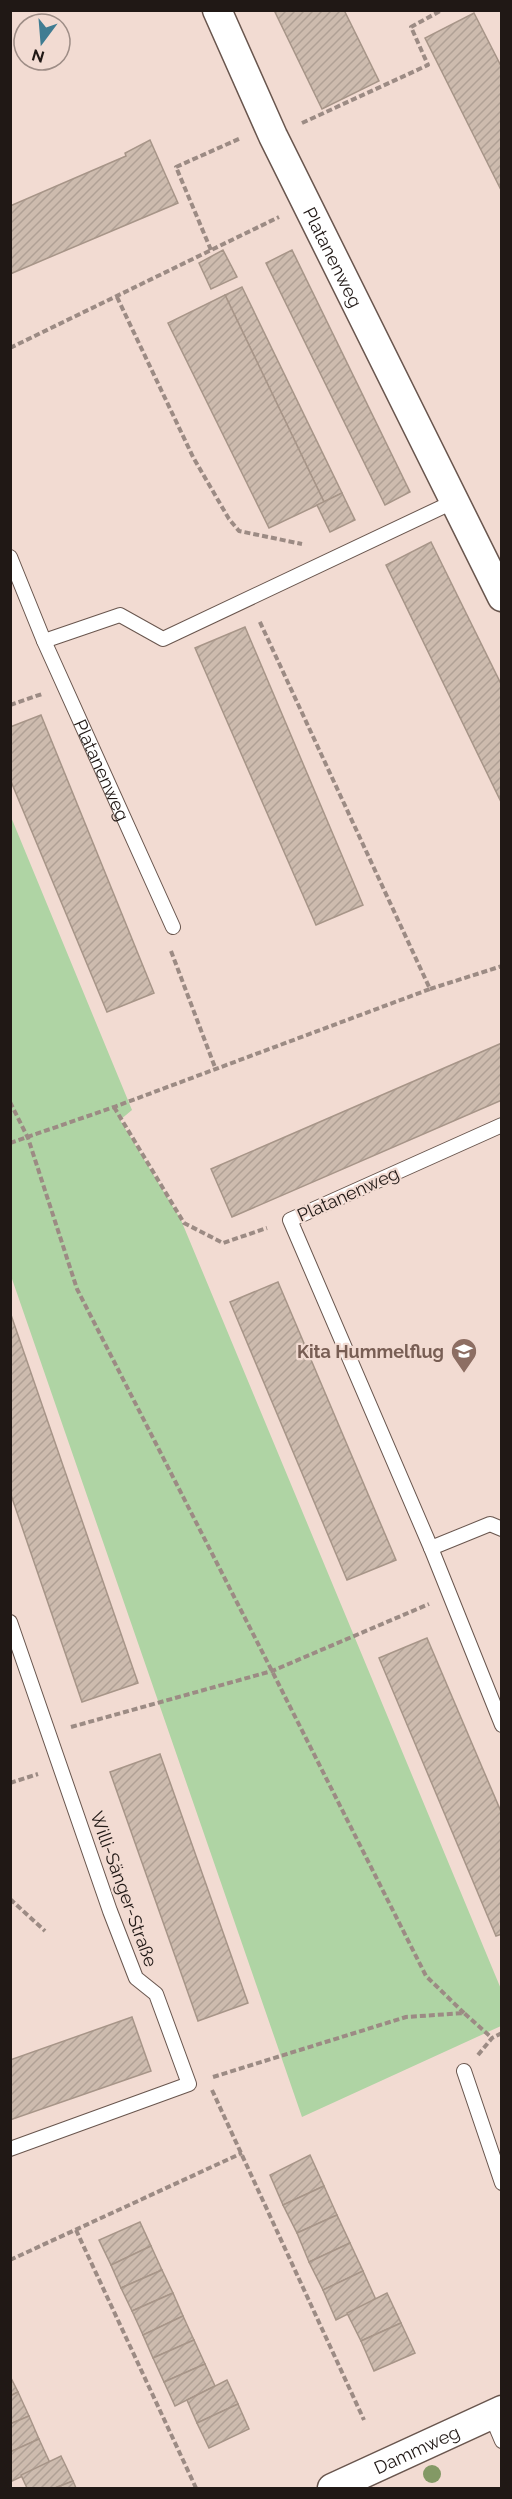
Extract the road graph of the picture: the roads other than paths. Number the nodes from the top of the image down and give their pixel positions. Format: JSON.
{"nodes":[{"id":1,"x":216,"y":10,"type":"edge"},
{"id":2,"x":455,"y":501,"type":"junction"},
{"id":3,"x":10,"y":557,"type":"edge"},
{"id":4,"x":501,"y":597,"type":"edge"},
{"id":5,"x":44,"y":641,"type":"junction"},
{"id":6,"x":173,"y":927,"type":"road end"},
{"id":7,"x":501,"y":1125,"type":"edge"},
{"id":8,"x":501,"y":1529,"type":"edge"},
{"id":9,"x":431,"y":1548,"type":"junction"},
{"id":10,"x":10,"y":1622,"type":"edge"},
{"id":11,"x":501,"y":1725,"type":"edge"},
{"id":12,"x":464,"y":2072,"type":"dead end"},
{"id":13,"x":10,"y":2149,"type":"edge"},
{"id":14,"x":501,"y":2183,"type":"edge"},
{"id":15,"x":498,"y":2422,"type":"edge"},
{"id":16,"x":332,"y":2488,"type":"edge"}],
"edges":[{"from":1,"to":2,"type":"street","name":"Platanenweg"},
{"from":2,"to":4,"type":"street","name":"Platanenweg"},
{"from":2,"to":5,"type":"lane"},
{"from":3,"to":5,"type":"lane","name":"Platanenweg"},
{"from":5,"to":6,"type":"lane","name":"Platanenweg"},
{"from":7,"to":9,"type":"lane","name":"Platanenweg"},
{"from":8,"to":9,"type":"lane"},
{"from":9,"to":11,"type":"lane","name":"Platanenweg"},
{"from":10,"to":13,"type":"lane","name":"Willi-Sänger-Straße"},
{"from":12,"to":14,"type":"lane"},
{"from":15,"to":16,"type":"street","name":"Dammweg"}]}
